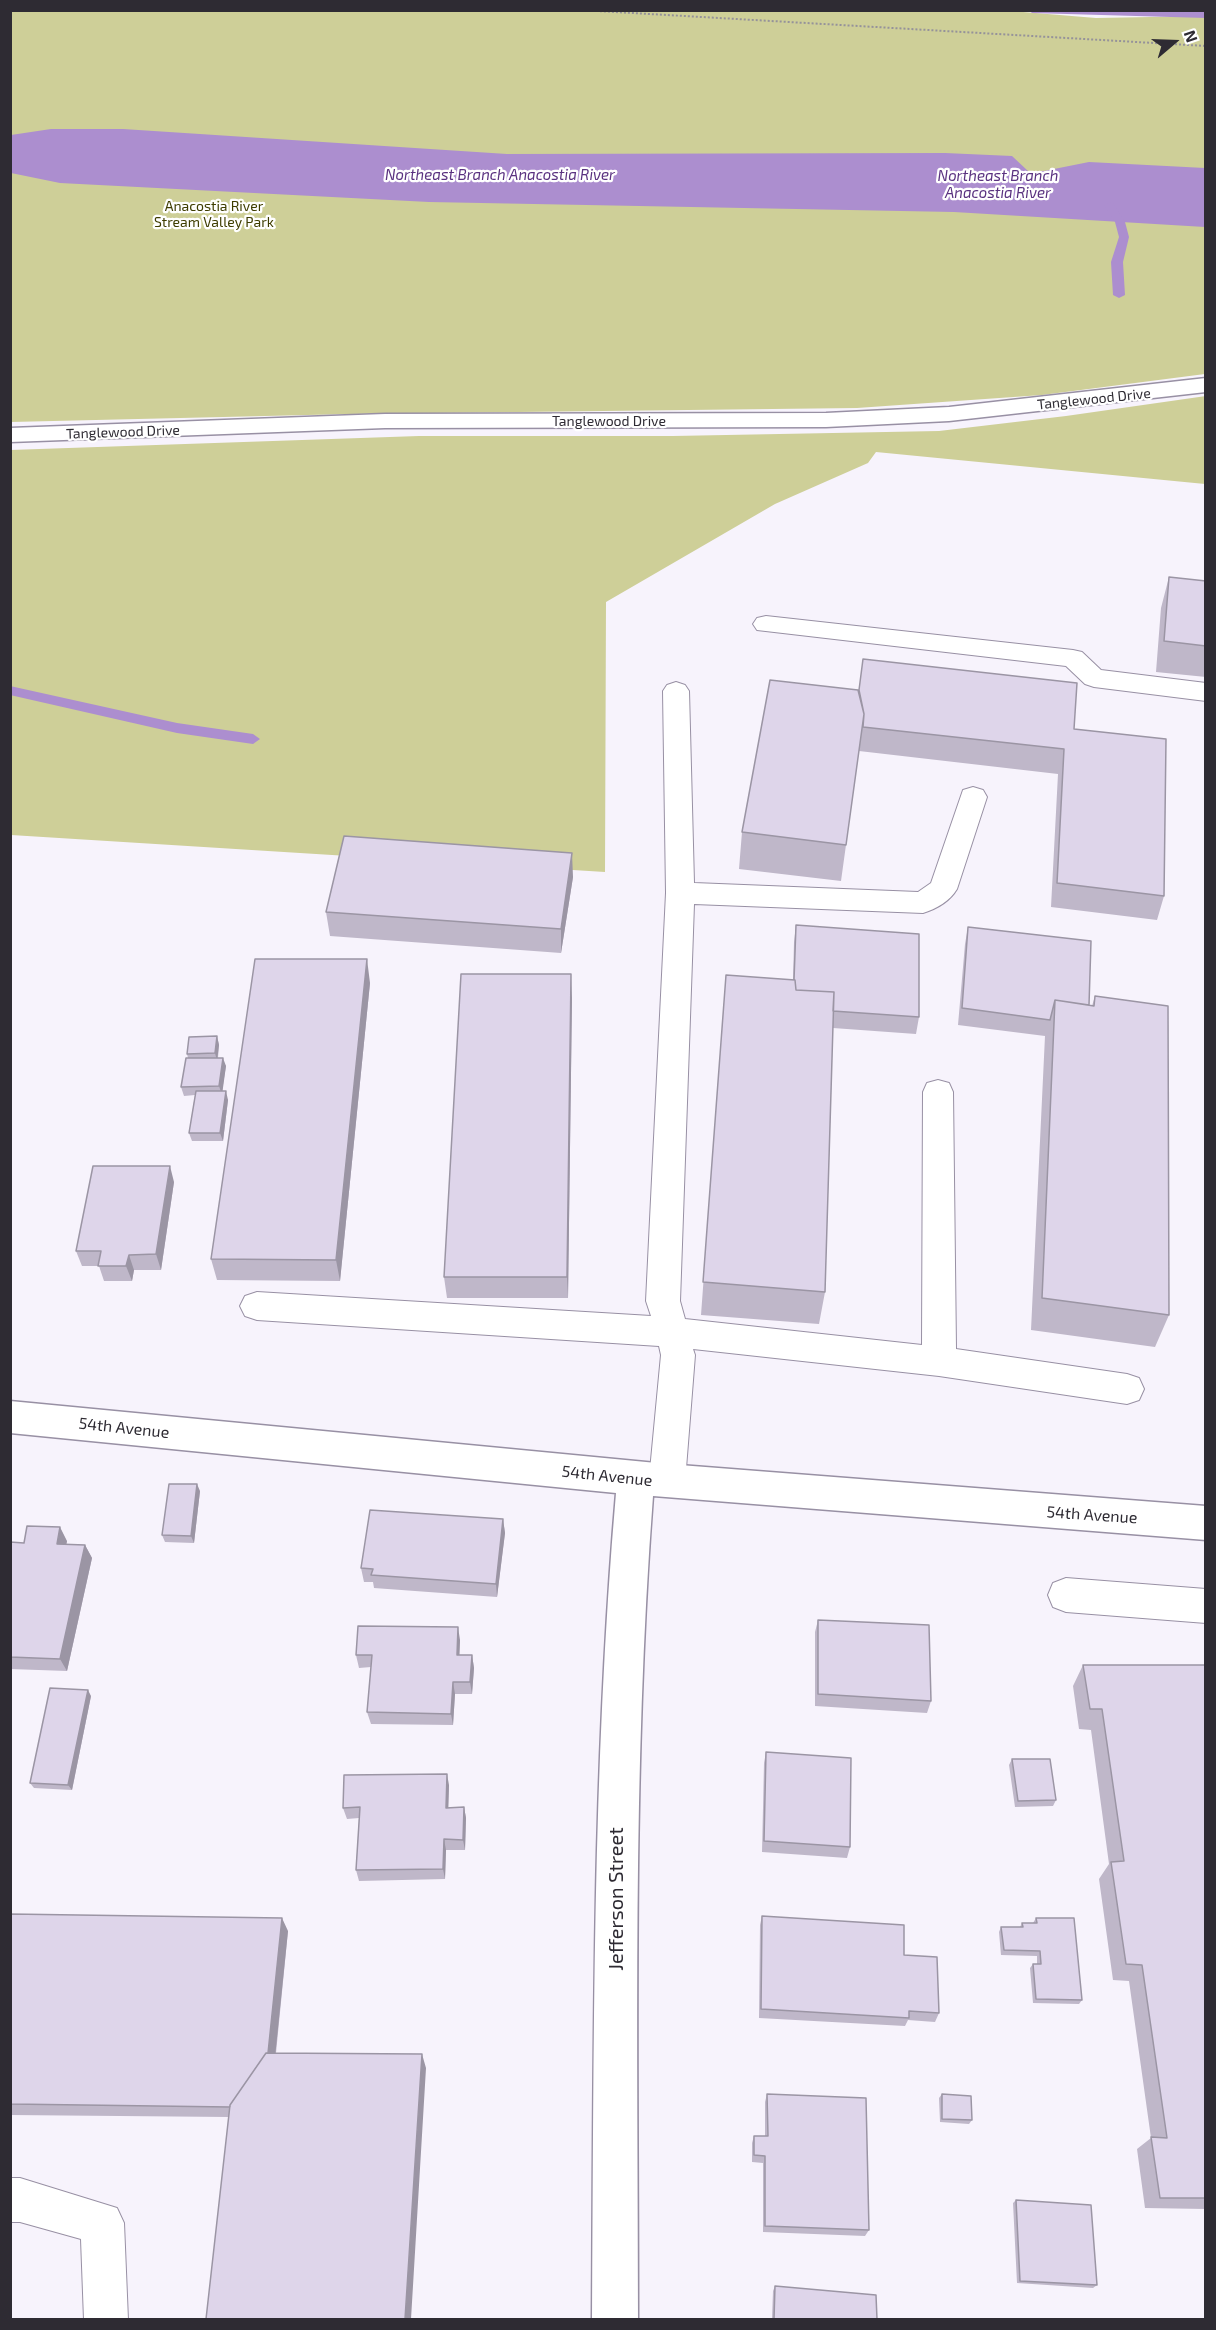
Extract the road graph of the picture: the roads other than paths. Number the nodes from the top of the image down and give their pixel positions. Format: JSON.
{"nodes":[{"id":1,"x":1206,"y":385,"type":"edge"},
{"id":2,"x":10,"y":435,"type":"edge"},
{"id":3,"x":766,"y":624,"type":"dead end"},
{"id":4,"x":676,"y":691,"type":"dead end"},
{"id":5,"x":1206,"y":692,"type":"edge"},
{"id":6,"x":973,"y":797,"type":"dead end"},
{"id":7,"x":680,"y":893,"type":"junction"},
{"id":8,"x":938,"y":1092,"type":"dead end"},
{"id":9,"x":257,"y":1306,"type":"dead end"},
{"id":10,"x":671,"y":1332,"type":"junction"},
{"id":11,"x":939,"y":1361,"type":"junction"},
{"id":12,"x":1127,"y":1389,"type":"dead end"},
{"id":13,"x":10,"y":1416,"type":"edge"},
{"id":14,"x":652,"y":1480,"type":"junction"},
{"id":15,"x":1206,"y":1523,"type":"edge"},
{"id":16,"x":1066,"y":1595,"type":"dead end"},
{"id":17,"x":1206,"y":1606,"type":"edge"},
{"id":18,"x":10,"y":2200,"type":"edge"},
{"id":19,"x":106,"y":2319,"type":"edge"},
{"id":20,"x":615,"y":2319,"type":"edge"}],
"edges":[{"from":1,"to":2,"type":"street","name":"Tanglewood Drive"},
{"from":3,"to":5,"type":"lane"},
{"from":4,"to":7,"type":"lane"},
{"from":6,"to":7,"type":"lane"},
{"from":7,"to":10,"type":"lane"},
{"from":8,"to":11,"type":"lane"},
{"from":9,"to":10,"type":"lane"},
{"from":10,"to":11,"type":"lane"},
{"from":10,"to":14,"type":"lane"},
{"from":11,"to":12,"type":"lane"},
{"from":13,"to":14,"type":"street","name":"54th Avenue"},
{"from":14,"to":15,"type":"street","name":"54th Avenue"},
{"from":14,"to":20,"type":"street","name":"Jefferson Street"},
{"from":16,"to":17,"type":"lane"},
{"from":18,"to":19,"type":"lane"}]}
